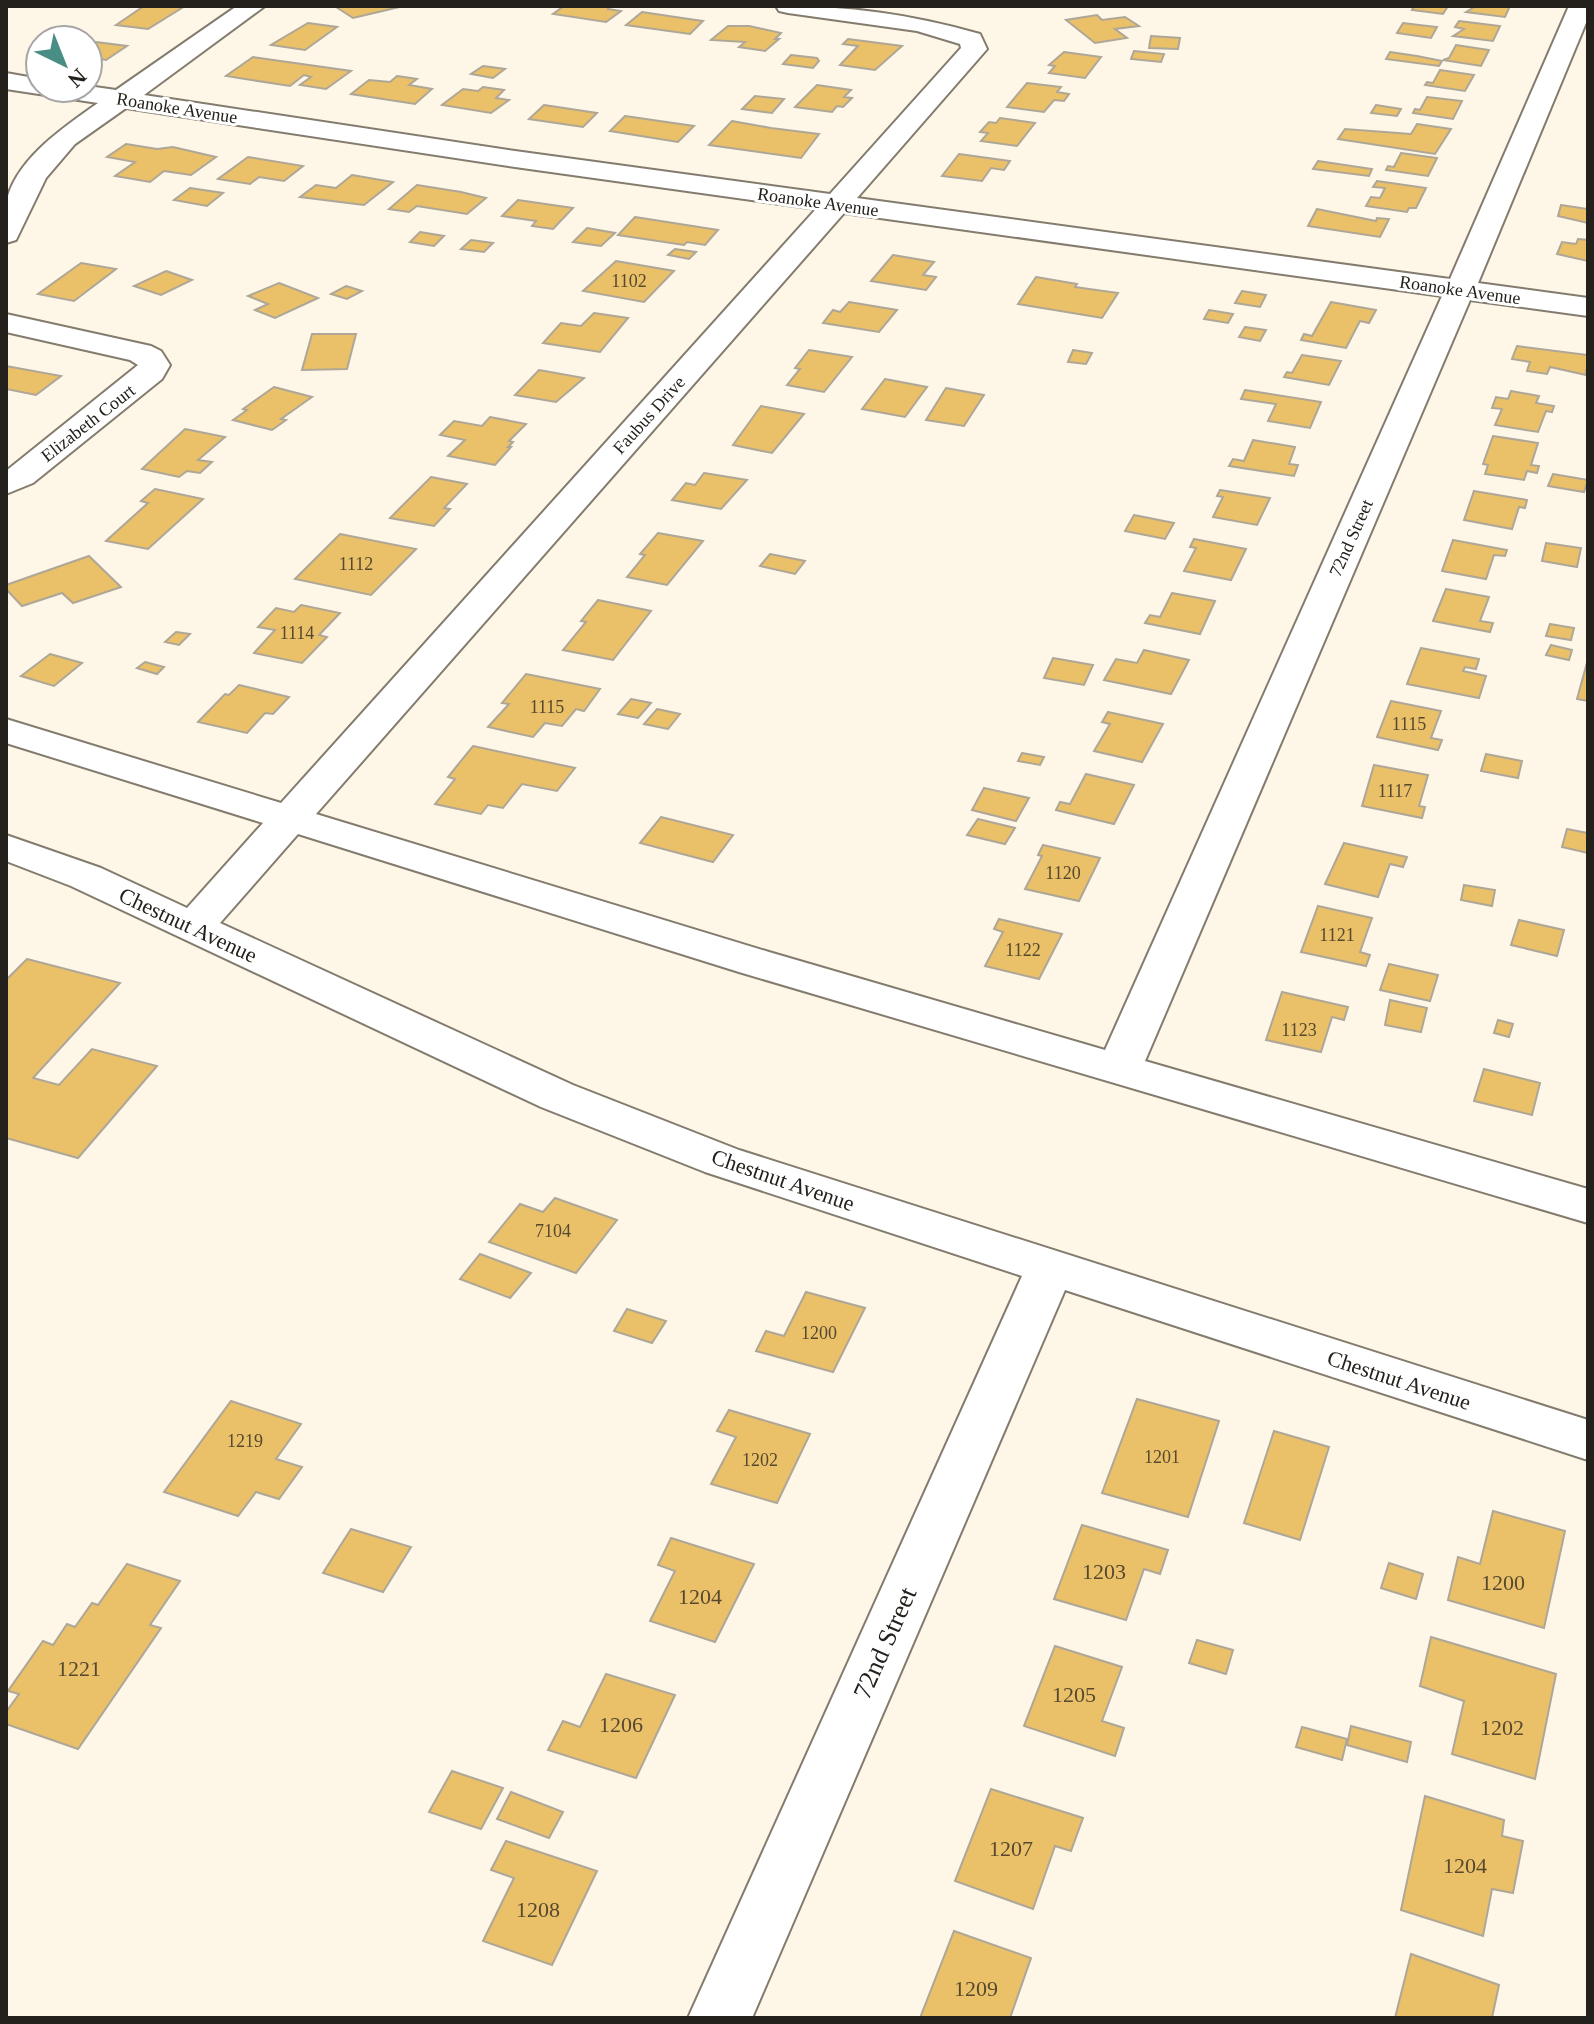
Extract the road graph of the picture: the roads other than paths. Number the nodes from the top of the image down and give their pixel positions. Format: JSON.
{"nodes":[{"id":1,"x":253,"y":6,"type":"edge"},
{"id":2,"x":788,"y":6,"type":"edge"},
{"id":3,"x":1581,"y":6,"type":"edge"},
{"id":4,"x":104,"y":97,"type":"edge"},
{"id":5,"x":119,"y":99,"type":"junction"},
{"id":6,"x":835,"y":204,"type":"junction"},
{"id":7,"x":6,"y":234,"type":"edge"},
{"id":8,"x":1460,"y":290,"type":"junction"},
{"id":9,"x":1588,"y":307,"type":"edge"},
{"id":10,"x":6,"y":323,"type":"edge"},
{"id":11,"x":6,"y":484,"type":"edge"},
{"id":12,"x":6,"y":731,"type":"edge"},
{"id":13,"x":290,"y":818,"type":"junction"},
{"id":14,"x":6,"y":847,"type":"edge"},
{"id":15,"x":193,"y":927,"type":"junction"},
{"id":16,"x":1119,"y":1070,"type":"junction"},
{"id":17,"x":1588,"y":1206,"type":"edge"},
{"id":18,"x":1050,"y":1268,"type":"junction"},
{"id":19,"x":1588,"y":1440,"type":"edge"},
{"id":20,"x":720,"y":2018,"type":"edge"}],
"edges":[{"from":1,"to":5,"type":"street"},
{"from":2,"to":6,"type":"street","name":"Faubus Drive"},
{"from":3,"to":8,"type":"street","name":"72nd Street"},
{"from":4,"to":5,"type":"street","name":"Roanoke Avenue"},
{"from":5,"to":6,"type":"street","name":"Roanoke Avenue"},
{"from":5,"to":7,"type":"street"},
{"from":6,"to":8,"type":"street","name":"Roanoke Avenue"},
{"from":6,"to":13,"type":"street","name":"Faubus Drive"},
{"from":8,"to":9,"type":"street","name":"Roanoke Avenue"},
{"from":8,"to":16,"type":"street","name":"72nd Street"},
{"from":10,"to":11,"type":"street","name":"Elizabeth Court"},
{"from":12,"to":13,"type":"street"},
{"from":13,"to":15,"type":"street","name":"Faubus Drive"},
{"from":13,"to":16,"type":"street"},
{"from":14,"to":15,"type":"street","name":"Chestnut Avenue"},
{"from":15,"to":18,"type":"street","name":"Chestnut Avenue"},
{"from":16,"to":17,"type":"street"},
{"from":18,"to":19,"type":"street","name":"Chestnut Avenue"},
{"from":18,"to":20,"type":"street","name":"72nd Street"}]}
